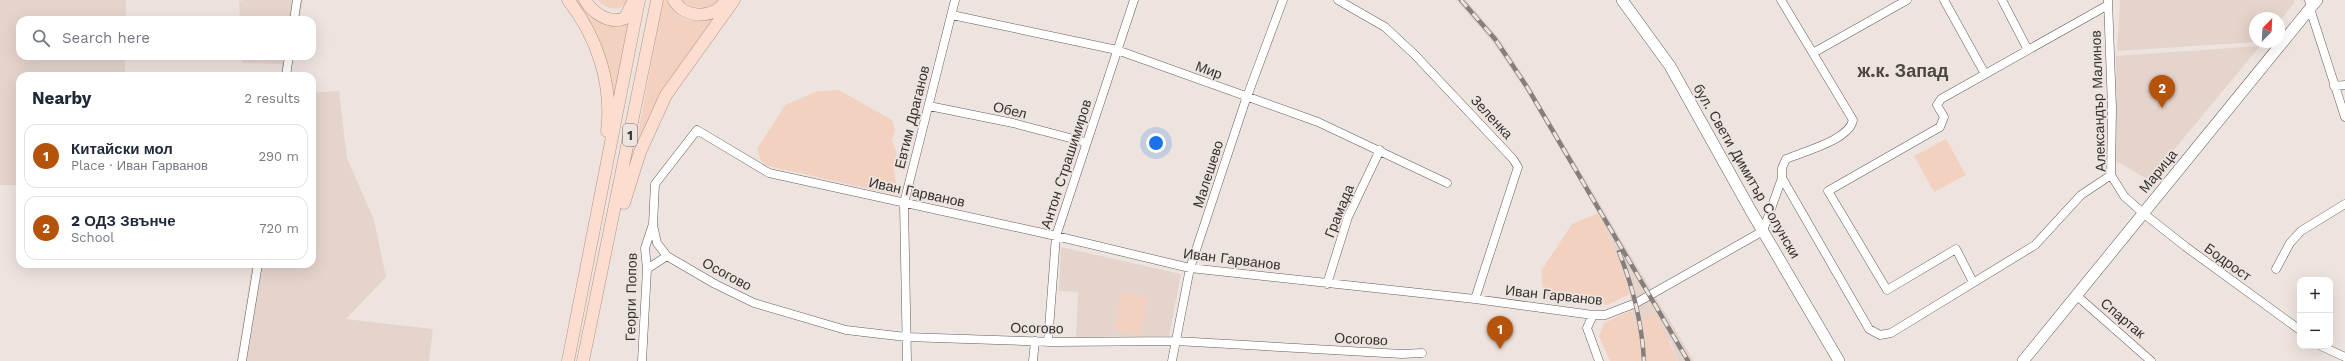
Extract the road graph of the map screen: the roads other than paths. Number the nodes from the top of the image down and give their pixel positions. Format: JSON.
{"nodes":[{"id":1,"x":297,"y":0,"type":"edge"},
{"id":2,"x":568,"y":0,"type":"edge"},
{"id":3,"x":585,"y":0,"type":"edge"},
{"id":4,"x":634,"y":0,"type":"edge"},
{"id":5,"x":639,"y":0,"type":"edge"},
{"id":6,"x":657,"y":0,"type":"edge"},
{"id":7,"x":674,"y":0,"type":"edge"},
{"id":8,"x":726,"y":0,"type":"edge"},
{"id":9,"x":734,"y":0,"type":"edge"},
{"id":10,"x":955,"y":0,"type":"edge"},
{"id":11,"x":1134,"y":0,"type":"edge"},
{"id":12,"x":1283,"y":0,"type":"edge"},
{"id":13,"x":1338,"y":0,"type":"edge"},
{"id":14,"x":1622,"y":0,"type":"edge"},
{"id":15,"x":1781,"y":0,"type":"edge"},
{"id":16,"x":1907,"y":0,"type":"edge"},
{"id":17,"x":1944,"y":0,"type":"edge"},
{"id":18,"x":2002,"y":0,"type":"edge"},
{"id":19,"x":2108,"y":2,"type":"edge"},
{"id":20,"x":2312,"y":3,"type":"edge"},
{"id":21,"x":952,"y":15,"type":"junction"},
{"id":22,"x":295,"y":16,"type":"edge"},
{"id":23,"x":1117,"y":50,"type":"junction"},
{"id":24,"x":2028,"y":50,"type":"junction"},
{"id":25,"x":1813,"y":53,"type":"junction"},
{"id":26,"x":288,"y":60,"type":"edge"},
{"id":27,"x":287,"y":72,"type":"edge"},
{"id":28,"x":1985,"y":74,"type":"junction"},
{"id":29,"x":2345,"y":85,"type":"edge"},
{"id":30,"x":2334,"y":86,"type":"junction"},
{"id":31,"x":1247,"y":98,"type":"junction"},
{"id":32,"x":929,"y":106,"type":"junction"},
{"id":33,"x":2345,"y":117,"type":"edge"},
{"id":34,"x":697,"y":130,"type":"joint"},
{"id":35,"x":1085,"y":142,"type":"junction"},
{"id":36,"x":1380,"y":150,"type":"junction"},
{"id":37,"x":2111,"y":174,"type":"junction"},
{"id":38,"x":1782,"y":178,"type":"junction"},
{"id":39,"x":1447,"y":183,"type":"dead end"},
{"id":40,"x":904,"y":203,"type":"junction"},
{"id":41,"x":2345,"y":204,"type":"edge"},
{"id":42,"x":2143,"y":213,"type":"junction"},
{"id":43,"x":653,"y":224,"type":"junction"},
{"id":44,"x":1763,"y":231,"type":"junction"},
{"id":45,"x":1056,"y":236,"type":"junction"},
{"id":46,"x":667,"y":256,"type":"junction"},
{"id":47,"x":257,"y":268,"type":"edge"},
{"id":48,"x":587,"y":268,"type":"junction"},
{"id":49,"x":1190,"y":268,"type":"junction"},
{"id":50,"x":647,"y":269,"type":"junction"},
{"id":51,"x":2276,"y":269,"type":"dead end"},
{"id":52,"x":603,"y":271,"type":"junction"},
{"id":53,"x":1973,"y":282,"type":"junction"},
{"id":54,"x":1327,"y":284,"type":"junction"},
{"id":55,"x":2076,"y":295,"type":"junction"},
{"id":56,"x":1475,"y":299,"type":"junction"},
{"id":57,"x":1593,"y":315,"type":"junction"},
{"id":58,"x":2297,"y":328,"type":"edge"},
{"id":59,"x":906,"y":337,"type":"junction"},
{"id":60,"x":1035,"y":341,"type":"junction"},
{"id":61,"x":1176,"y":341,"type":"junction"},
{"id":62,"x":1048,"y":342,"type":"junction"},
{"id":63,"x":2328,"y":349,"type":"edge"},
{"id":64,"x":1422,"y":353,"type":"dead end"},
{"id":65,"x":2345,"y":357,"type":"edge"},
{"id":66,"x":1401,"y":358,"type":"edge"},
{"id":67,"x":242,"y":361,"type":"edge"},
{"id":68,"x":568,"y":361,"type":"edge"},
{"id":69,"x":584,"y":361,"type":"edge"},
{"id":70,"x":642,"y":361,"type":"edge"},
{"id":71,"x":907,"y":361,"type":"edge"},
{"id":72,"x":1033,"y":361,"type":"edge"},
{"id":73,"x":1172,"y":361,"type":"edge"},
{"id":74,"x":1599,"y":361,"type":"edge"},
{"id":75,"x":1839,"y":361,"type":"edge"},
{"id":76,"x":2022,"y":361,"type":"edge"},
{"id":77,"x":2152,"y":361,"type":"edge"}],
"edges":[{"from":1,"to":22,"type":"street"},
{"from":2,"to":48,"type":"main road"},
{"from":3,"to":4,"type":"main road"},
{"from":5,"to":48,"type":"main road","number":"1"},
{"from":6,"to":52,"type":"main road","number":"1"},
{"from":7,"to":8,"type":"main road"},
{"from":9,"to":52,"type":"main road"},
{"from":10,"to":21,"type":"street","name":"Евтим Драганов"},
{"from":11,"to":23,"type":"street","name":"Антон Страшимиров"},
{"from":12,"to":31,"type":"street","name":"Малешево"},
{"from":13,"to":56,"type":"street","name":"Зеленка"},
{"from":14,"to":44,"type":"street","name":"бул. Свети Димитър Солунски"},
{"from":15,"to":25,"type":"street"},
{"from":16,"to":25,"type":"street"},
{"from":17,"to":28,"type":"street"},
{"from":18,"to":24,"type":"street"},
{"from":19,"to":24,"type":"street"},
{"from":19,"to":37,"type":"street","name":"Александър Малинов"},
{"from":20,"to":30,"type":"street"},
{"from":20,"to":42,"type":"street","name":"Марица"},
{"from":21,"to":23,"type":"street","name":"Мир"},
{"from":21,"to":32,"type":"street","name":"Евтим Драганов"},
{"from":23,"to":31,"type":"street","name":"Мир"},
{"from":23,"to":35,"type":"street","name":"Антон Страшимиров"},
{"from":24,"to":28,"type":"street"},
{"from":25,"to":38,"type":"street"},
{"from":26,"to":27,"type":"street"},
{"from":28,"to":53,"type":"street"},
{"from":29,"to":30,"type":"street"},
{"from":30,"to":33,"type":"street"},
{"from":31,"to":36,"type":"street","name":"Мир"},
{"from":31,"to":49,"type":"street","name":"Малешево"},
{"from":32,"to":35,"type":"street","name":"Обел"},
{"from":32,"to":40,"type":"street","name":"Евтим Драганов"},
{"from":34,"to":40,"type":"street","name":"Иван Гарванов"},
{"from":34,"to":43,"type":"street","name":"Георги Попов"},
{"from":35,"to":45,"type":"street","name":"Антон Страшимиров"},
{"from":36,"to":39,"type":"street","name":"Мир"},
{"from":36,"to":54,"type":"street","name":"Грамада"},
{"from":37,"to":42,"type":"street","name":"Александър Малинов"},
{"from":37,"to":53,"type":"street"},
{"from":38,"to":44,"type":"street"},
{"from":38,"to":53,"type":"street"},
{"from":40,"to":45,"type":"street","name":"Иван Гарванов"},
{"from":40,"to":59,"type":"street","name":"Евтим Драганов"},
{"from":41,"to":51,"type":"street"},
{"from":42,"to":55,"type":"street","name":"Марица"},
{"from":42,"to":58,"type":"street","name":"Бодрост"},
{"from":43,"to":46,"type":"street"},
{"from":43,"to":50,"type":"street","name":"Георги Попов"},
{"from":44,"to":57,"type":"street","name":"Иван Гарванов"},
{"from":44,"to":75,"type":"street","name":"бул. Свети Димитър Солунски"},
{"from":45,"to":49,"type":"street","name":"Иван Гарванов"},
{"from":45,"to":62,"type":"street","name":"Антон Страшимиров"},
{"from":46,"to":50,"type":"street"},
{"from":46,"to":59,"type":"street","name":"Осогово"},
{"from":47,"to":67,"type":"street"},
{"from":48,"to":68,"type":"main road","number":"1"},
{"from":49,"to":54,"type":"street","name":"Иван Гарванов"},
{"from":49,"to":61,"type":"street","name":"Малешево"},
{"from":50,"to":70,"type":"street","name":"Георги Попов"},
{"from":52,"to":69,"type":"main road","number":"1"},
{"from":54,"to":56,"type":"street","name":"Иван Гарванов"},
{"from":55,"to":76,"type":"street","name":"Марица"},
{"from":55,"to":77,"type":"street","name":"Спартак"},
{"from":56,"to":57,"type":"street","name":"Иван Гарванов"},
{"from":57,"to":74,"type":"street"},
{"from":59,"to":60,"type":"street","name":"Осогово"},
{"from":59,"to":71,"type":"street","name":"Евтим Драганов"},
{"from":60,"to":62,"type":"street","name":"Осогово"},
{"from":60,"to":72,"type":"street"},
{"from":61,"to":62,"type":"street","name":"Осогово"},
{"from":61,"to":66,"type":"street","name":"Осогово"},
{"from":61,"to":73,"type":"street","name":"Малешево"},
{"from":63,"to":65,"type":"street"},
{"from":64,"to":66,"type":"street","name":"Осогово"}]}
